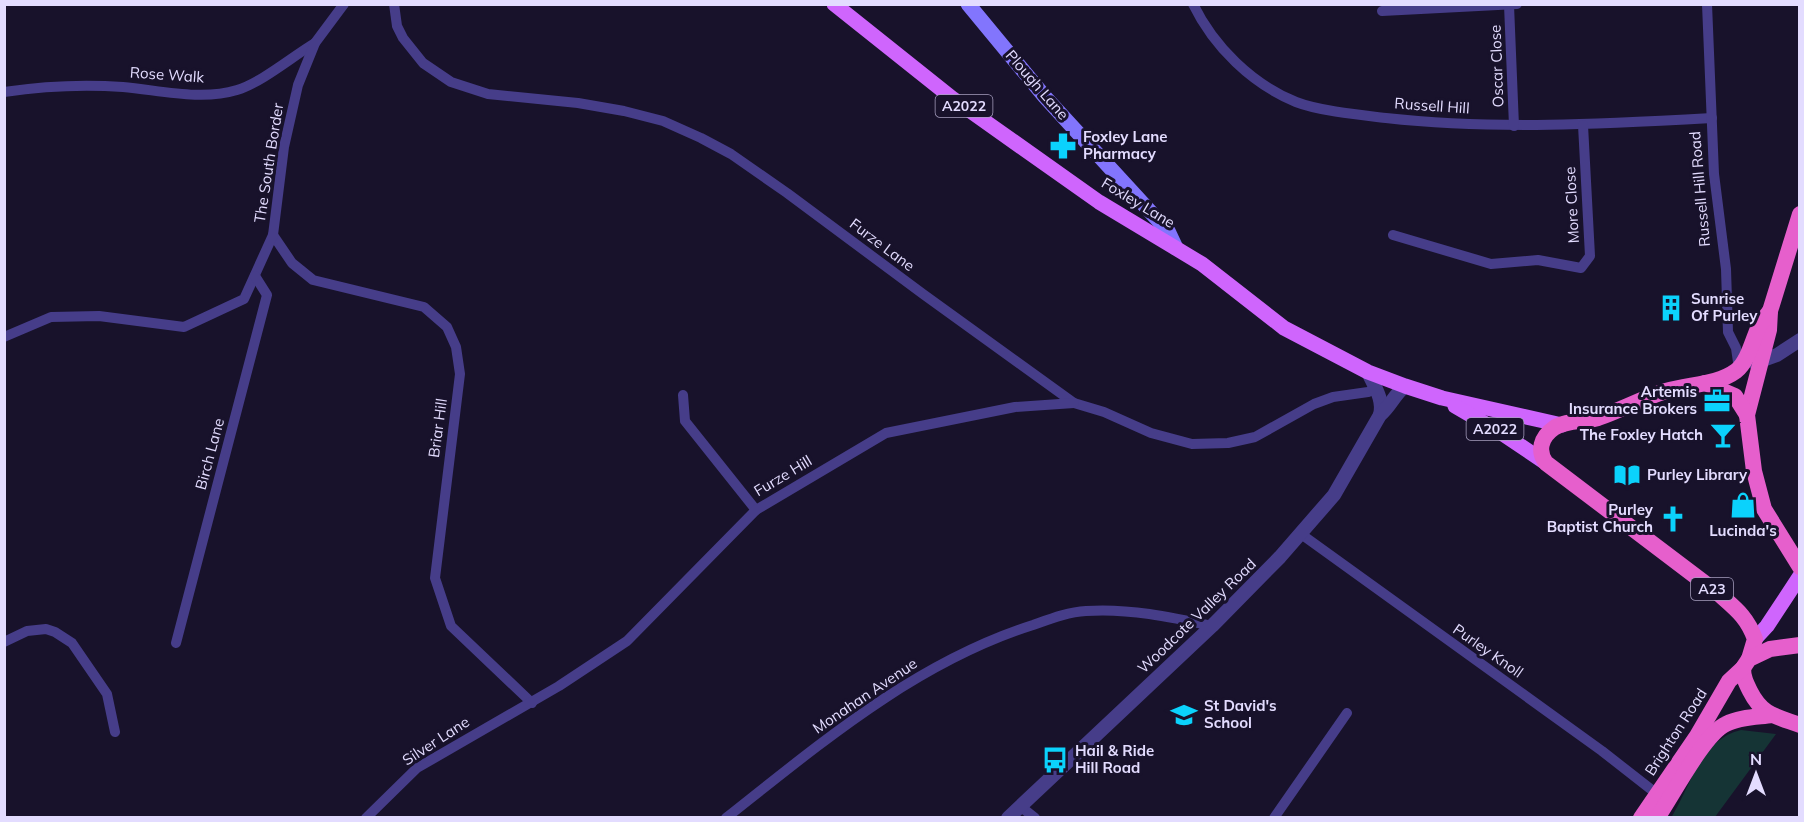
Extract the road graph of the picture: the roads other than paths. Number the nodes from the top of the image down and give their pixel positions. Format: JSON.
{"nodes":[{"id":1,"x":344,"y":4,"type":"edge"},
{"id":2,"x":394,"y":4,"type":"edge"},
{"id":3,"x":834,"y":4,"type":"edge"},
{"id":4,"x":968,"y":4,"type":"edge"},
{"id":5,"x":1193,"y":4,"type":"edge"},
{"id":6,"x":1517,"y":4,"type":"edge"},
{"id":7,"x":1707,"y":4,"type":"edge"},
{"id":8,"x":1509,"y":5,"type":"edge"},
{"id":9,"x":1382,"y":11,"type":"dead end"},
{"id":10,"x":315,"y":43,"type":"junction"},
{"id":11,"x":4,"y":92,"type":"edge"},
{"id":12,"x":1712,"y":118,"type":"junction"},
{"id":13,"x":1583,"y":124,"type":"junction"},
{"id":14,"x":1514,"y":126,"type":"junction"},
{"id":15,"x":1800,"y":214,"type":"edge"},
{"id":16,"x":273,"y":235,"type":"junction"},
{"id":17,"x":1394,"y":235,"type":"dead end"},
{"id":18,"x":1176,"y":248,"type":"junction"},
{"id":19,"x":255,"y":276,"type":"junction"},
{"id":20,"x":1770,"y":311,"type":"junction"},
{"id":21,"x":1769,"y":330,"type":"junction"},
{"id":22,"x":4,"y":337,"type":"edge"},
{"id":23,"x":1798,"y":341,"type":"edge"},
{"id":24,"x":1762,"y":361,"type":"junction"},
{"id":25,"x":1739,"y":369,"type":"junction"},
{"id":26,"x":1368,"y":372,"type":"junction"},
{"id":27,"x":1706,"y":383,"type":"junction"},
{"id":28,"x":1405,"y":386,"type":"junction"},
{"id":29,"x":1376,"y":389,"type":"junction"},
{"id":30,"x":683,"y":395,"type":"dead end"},
{"id":31,"x":1442,"y":398,"type":"junction"},
{"id":32,"x":1074,"y":403,"type":"junction"},
{"id":33,"x":1747,"y":414,"type":"junction"},
{"id":34,"x":1380,"y":415,"type":"junction"},
{"id":35,"x":1562,"y":425,"type":"junction"},
{"id":36,"x":1546,"y":463,"type":"junction"},
{"id":37,"x":756,"y":510,"type":"junction"},
{"id":38,"x":1301,"y":534,"type":"junction"},
{"id":39,"x":1800,"y":567,"type":"edge"},
{"id":40,"x":1800,"y":576,"type":"edge"},
{"id":41,"x":1212,"y":626,"type":"junction"},
{"id":42,"x":1755,"y":639,"type":"junction"},
{"id":43,"x":4,"y":642,"type":"edge"},
{"id":44,"x":176,"y":643,"type":"dead end"},
{"id":45,"x":1800,"y":645,"type":"edge"},
{"id":46,"x":1746,"y":663,"type":"junction"},
{"id":47,"x":532,"y":703,"type":"junction"},
{"id":48,"x":1347,"y":713,"type":"dead end"},
{"id":49,"x":1772,"y":715,"type":"junction"},
{"id":50,"x":1800,"y":725,"type":"edge"},
{"id":51,"x":115,"y":732,"type":"dead end"},
{"id":52,"x":1657,"y":794,"type":"junction"},
{"id":53,"x":1020,"y":806,"type":"junction"},
{"id":54,"x":366,"y":818,"type":"edge"},
{"id":55,"x":726,"y":818,"type":"edge"},
{"id":56,"x":1008,"y":818,"type":"edge"},
{"id":57,"x":1035,"y":818,"type":"edge"},
{"id":58,"x":1274,"y":818,"type":"edge"},
{"id":59,"x":1641,"y":818,"type":"edge"},
{"id":60,"x":1657,"y":818,"type":"edge"}],
"edges":[{"from":1,"to":10,"type":"street","name":"The South Border"},
{"from":2,"to":32,"type":"street","name":"Furze Lane"},
{"from":3,"to":18,"type":"main road","name":"Foxley Lane","number":"A2022"},
{"from":4,"to":18,"type":"main road","name":"Plough Lane"},
{"from":5,"to":14,"type":"street","name":"Russell Hill"},
{"from":6,"to":8,"type":"street","name":"Oscar Close"},
{"from":7,"to":12,"type":"street","name":"Russell Hill Road"},
{"from":8,"to":9,"type":"street","name":"Oscar Close"},
{"from":8,"to":14,"type":"street","name":"Oscar Close"},
{"from":10,"to":11,"type":"street","name":"Rose Walk"},
{"from":10,"to":16,"type":"street","name":"The South Border"},
{"from":12,"to":13,"type":"street","name":"Russell Hill"},
{"from":12,"to":25,"type":"street","name":"Russell Hill Road"},
{"from":13,"to":14,"type":"street","name":"Russell Hill"},
{"from":13,"to":17,"type":"street","name":"More Close"},
{"from":15,"to":20,"type":"highway"},
{"from":16,"to":19,"type":"street","name":"The South Border"},
{"from":16,"to":47,"type":"street","name":"Briar Hill"},
{"from":18,"to":26,"type":"main road","name":"Foxley Lane","number":"A2022"},
{"from":19,"to":22,"type":"street","name":"The South Border"},
{"from":19,"to":44,"type":"street","name":"Birch Lane"},
{"from":20,"to":21,"type":"highway"},
{"from":20,"to":25,"type":"highway"},
{"from":21,"to":23,"type":"street"},
{"from":21,"to":24,"type":"highway"},
{"from":23,"to":24,"type":"street"},
{"from":24,"to":25,"type":"street"},
{"from":24,"to":33,"type":"highway"},
{"from":25,"to":27,"type":"highway"},
{"from":26,"to":28,"type":"main road","name":"Foxley Lane","number":"A2022"},
{"from":26,"to":29,"type":"street"},
{"from":27,"to":33,"type":"highway"},
{"from":27,"to":35,"type":"highway"},
{"from":28,"to":31,"type":"main road","name":"Foxley Lane","number":"A2022"},
{"from":28,"to":34,"type":"street","name":"Woodcote Valley Road"},
{"from":29,"to":32,"type":"street","name":"Furze Lane"},
{"from":29,"to":34,"type":"street"},
{"from":30,"to":37,"type":"street"},
{"from":31,"to":35,"type":"main road","number":"A2022"},
{"from":31,"to":36,"type":"main road","number":"A2022"},
{"from":32,"to":37,"type":"street","name":"Furze Hill"},
{"from":33,"to":39,"type":"highway"},
{"from":34,"to":38,"type":"street","name":"Woodcote Valley Road"},
{"from":35,"to":36,"type":"highway"},
{"from":36,"to":42,"type":"highway","number":"A23"},
{"from":37,"to":47,"type":"street","name":"Furze Hill"},
{"from":38,"to":41,"type":"street","name":"Woodcote Valley Road"},
{"from":38,"to":52,"type":"street","name":"Purley Knoll"},
{"from":40,"to":42,"type":"main road"},
{"from":41,"to":53,"type":"street","name":"Woodcote Valley Road"},
{"from":41,"to":55,"type":"street","name":"Monahan Avenue"},
{"from":42,"to":46,"type":"highway"},
{"from":43,"to":51,"type":"street"},
{"from":45,"to":46,"type":"highway"},
{"from":46,"to":49,"type":"highway"},
{"from":46,"to":52,"type":"highway","name":"Brighton Road"},
{"from":47,"to":54,"type":"street","name":"Silver Lane"},
{"from":48,"to":58,"type":"street"},
{"from":49,"to":50,"type":"highway"},
{"from":49,"to":60,"type":"highway","name":"Brighton Road"},
{"from":52,"to":59,"type":"highway","name":"Brighton Road"},
{"from":53,"to":56,"type":"street","name":"Woodcote Valley Road"},
{"from":53,"to":57,"type":"street"}]}
